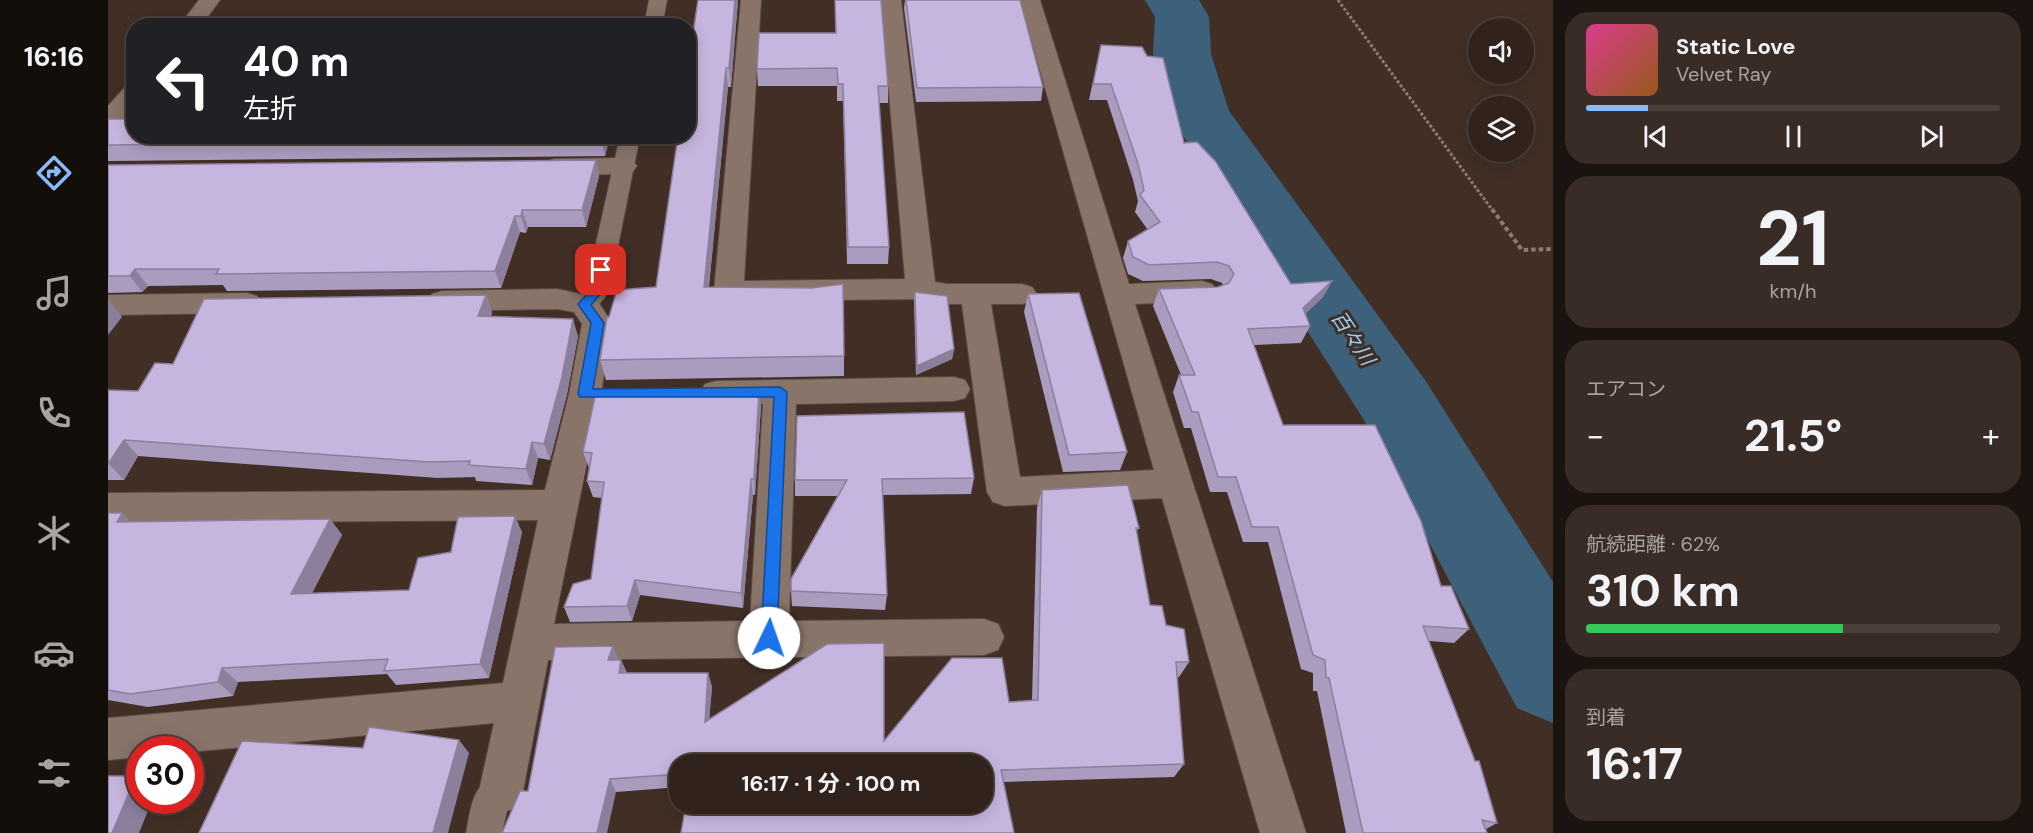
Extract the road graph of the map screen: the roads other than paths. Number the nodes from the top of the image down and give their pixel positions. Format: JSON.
{"nodes":[{"id":1,"x":210,"y":0,"type":"edge"},
{"id":2,"x":658,"y":0,"type":"edge"},
{"id":3,"x":751,"y":0,"type":"edge"},
{"id":4,"x":891,"y":0,"type":"edge"},
{"id":5,"x":1030,"y":0,"type":"edge"},
{"id":6,"x":195,"y":18,"type":"edge"},
{"id":7,"x":655,"y":18,"type":"edge"},
{"id":8,"x":126,"y":100,"type":"edge"},
{"id":9,"x":108,"y":121,"type":"edge"},
{"id":10,"x":628,"y":144,"type":"edge"},
{"id":11,"x":624,"y":166,"type":"junction"},
{"id":12,"x":528,"y":167,"type":"edge"},
{"id":13,"x":921,"y":289,"type":"junction"},
{"id":14,"x":1210,"y":291,"type":"edge"},
{"id":15,"x":975,"y":294,"type":"junction"},
{"id":16,"x":1022,"y":294,"type":"dead end"},
{"id":17,"x":1117,"y":295,"type":"junction"},
{"id":18,"x":415,"y":301,"type":"edge"},
{"id":19,"x":273,"y":303,"type":"edge"},
{"id":20,"x":584,"y":304,"type":"junction"},
{"id":21,"x":108,"y":305,"type":"edge"},
{"id":22,"x":954,"y":388,"type":"dead end"},
{"id":23,"x":780,"y":392,"type":"junction"},
{"id":24,"x":688,"y":393,"type":"edge"},
{"id":25,"x":1175,"y":483,"type":"junction"},
{"id":26,"x":559,"y":505,"type":"junction"},
{"id":27,"x":108,"y":508,"type":"edge"},
{"id":28,"x":984,"y":637,"type":"dead end"},
{"id":29,"x":769,"y":638,"type":"junction"},
{"id":30,"x":532,"y":642,"type":"junction"},
{"id":31,"x":519,"y":701,"type":"junction"},
{"id":32,"x":108,"y":739,"type":"edge"},
{"id":33,"x":501,"y":791,"type":"joint"},
{"id":34,"x":484,"y":833,"type":"edge"},
{"id":35,"x":1283,"y":833,"type":"edge"}],
"edges":[{"from":1,"to":6,"type":"street"},
{"from":2,"to":7,"type":"lane"},
{"from":3,"to":13,"type":"street"},
{"from":4,"to":13,"type":"street"},
{"from":5,"to":17,"type":"street"},
{"from":8,"to":9,"type":"street"},
{"from":10,"to":11,"type":"lane"},
{"from":11,"to":12,"type":"street"},
{"from":11,"to":20,"type":"lane"},
{"from":13,"to":15,"type":"street"},
{"from":14,"to":17,"type":"street"},
{"from":15,"to":16,"type":"street"},
{"from":15,"to":25,"type":"street"},
{"from":17,"to":25,"type":"street"},
{"from":18,"to":20,"type":"street"},
{"from":19,"to":21,"type":"street"},
{"from":20,"to":26,"type":"street"},
{"from":22,"to":23,"type":"street"},
{"from":23,"to":24,"type":"street"},
{"from":23,"to":29,"type":"street"},
{"from":25,"to":35,"type":"street"},
{"from":26,"to":27,"type":"street"},
{"from":26,"to":30,"type":"street"},
{"from":28,"to":29,"type":"street"},
{"from":29,"to":30,"type":"street"},
{"from":30,"to":31,"type":"street"},
{"from":31,"to":32,"type":"street"},
{"from":31,"to":33,"type":"street"},
{"from":33,"to":34,"type":"lane"}]}
